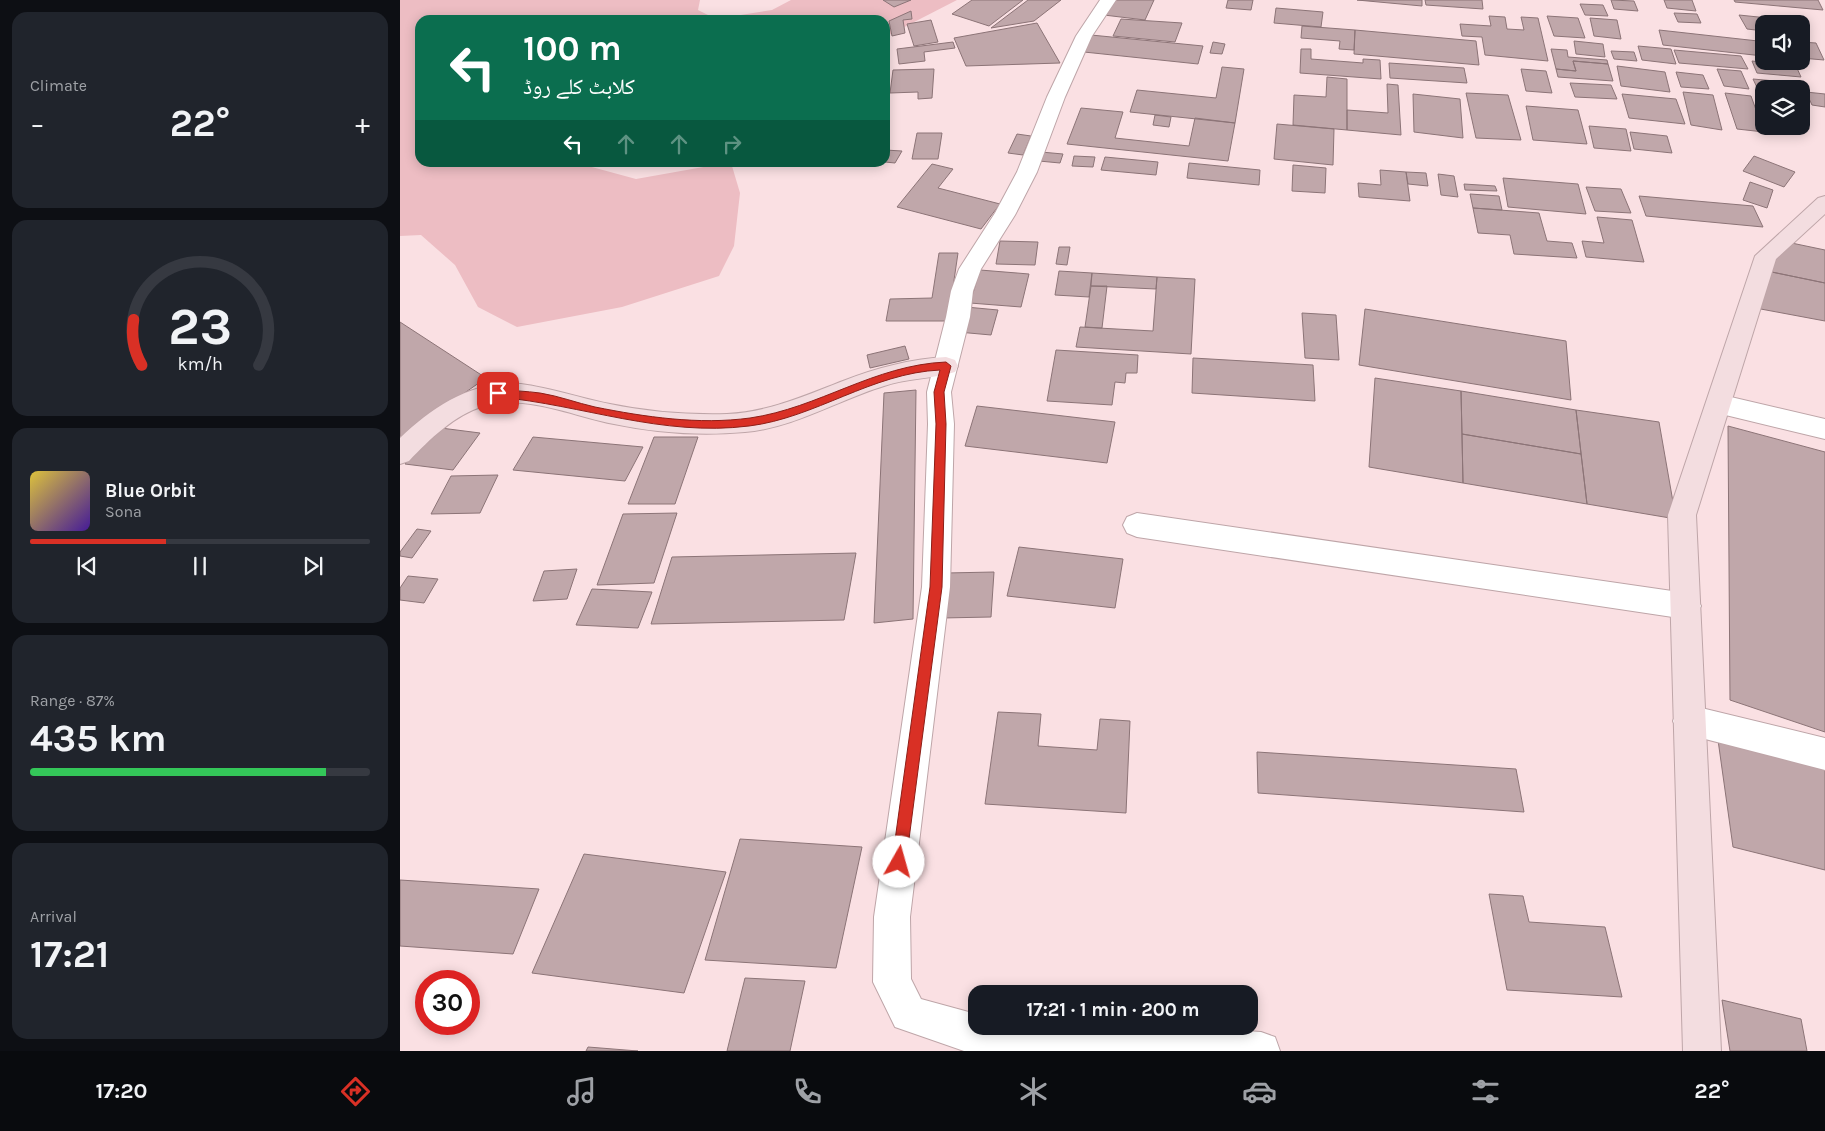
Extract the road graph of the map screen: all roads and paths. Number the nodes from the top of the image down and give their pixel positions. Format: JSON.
{"nodes":[{"id":1,"x":1108,"y":0,"type":"edge"},
{"id":2,"x":1825,"y":203,"type":"edge"},
{"id":3,"x":946,"y":366,"type":"junction"},
{"id":4,"x":1718,"y":404,"type":"junction"},
{"id":5,"x":1825,"y":429,"type":"edge"},
{"id":6,"x":400,"y":454,"type":"edge"},
{"id":7,"x":1137,"y":525,"type":"dead end"},
{"id":8,"x":1686,"y":606,"type":"junction"},
{"id":9,"x":1689,"y":721,"type":"junction"},
{"id":10,"x":1825,"y":754,"type":"edge"},
{"id":11,"x":1261,"y":1051,"type":"edge"},
{"id":12,"x":1702,"y":1051,"type":"edge"}],
"edges":[{"from":1,"to":3,"type":"street"},
{"from":2,"to":4,"type":"main road"},
{"from":3,"to":6,"type":"main road"},
{"from":3,"to":11,"type":"street"},
{"from":4,"to":5,"type":"street"},
{"from":4,"to":8,"type":"main road"},
{"from":7,"to":8,"type":"street"},
{"from":8,"to":9,"type":"main road"},
{"from":9,"to":10,"type":"street"},
{"from":9,"to":12,"type":"main road"}]}
